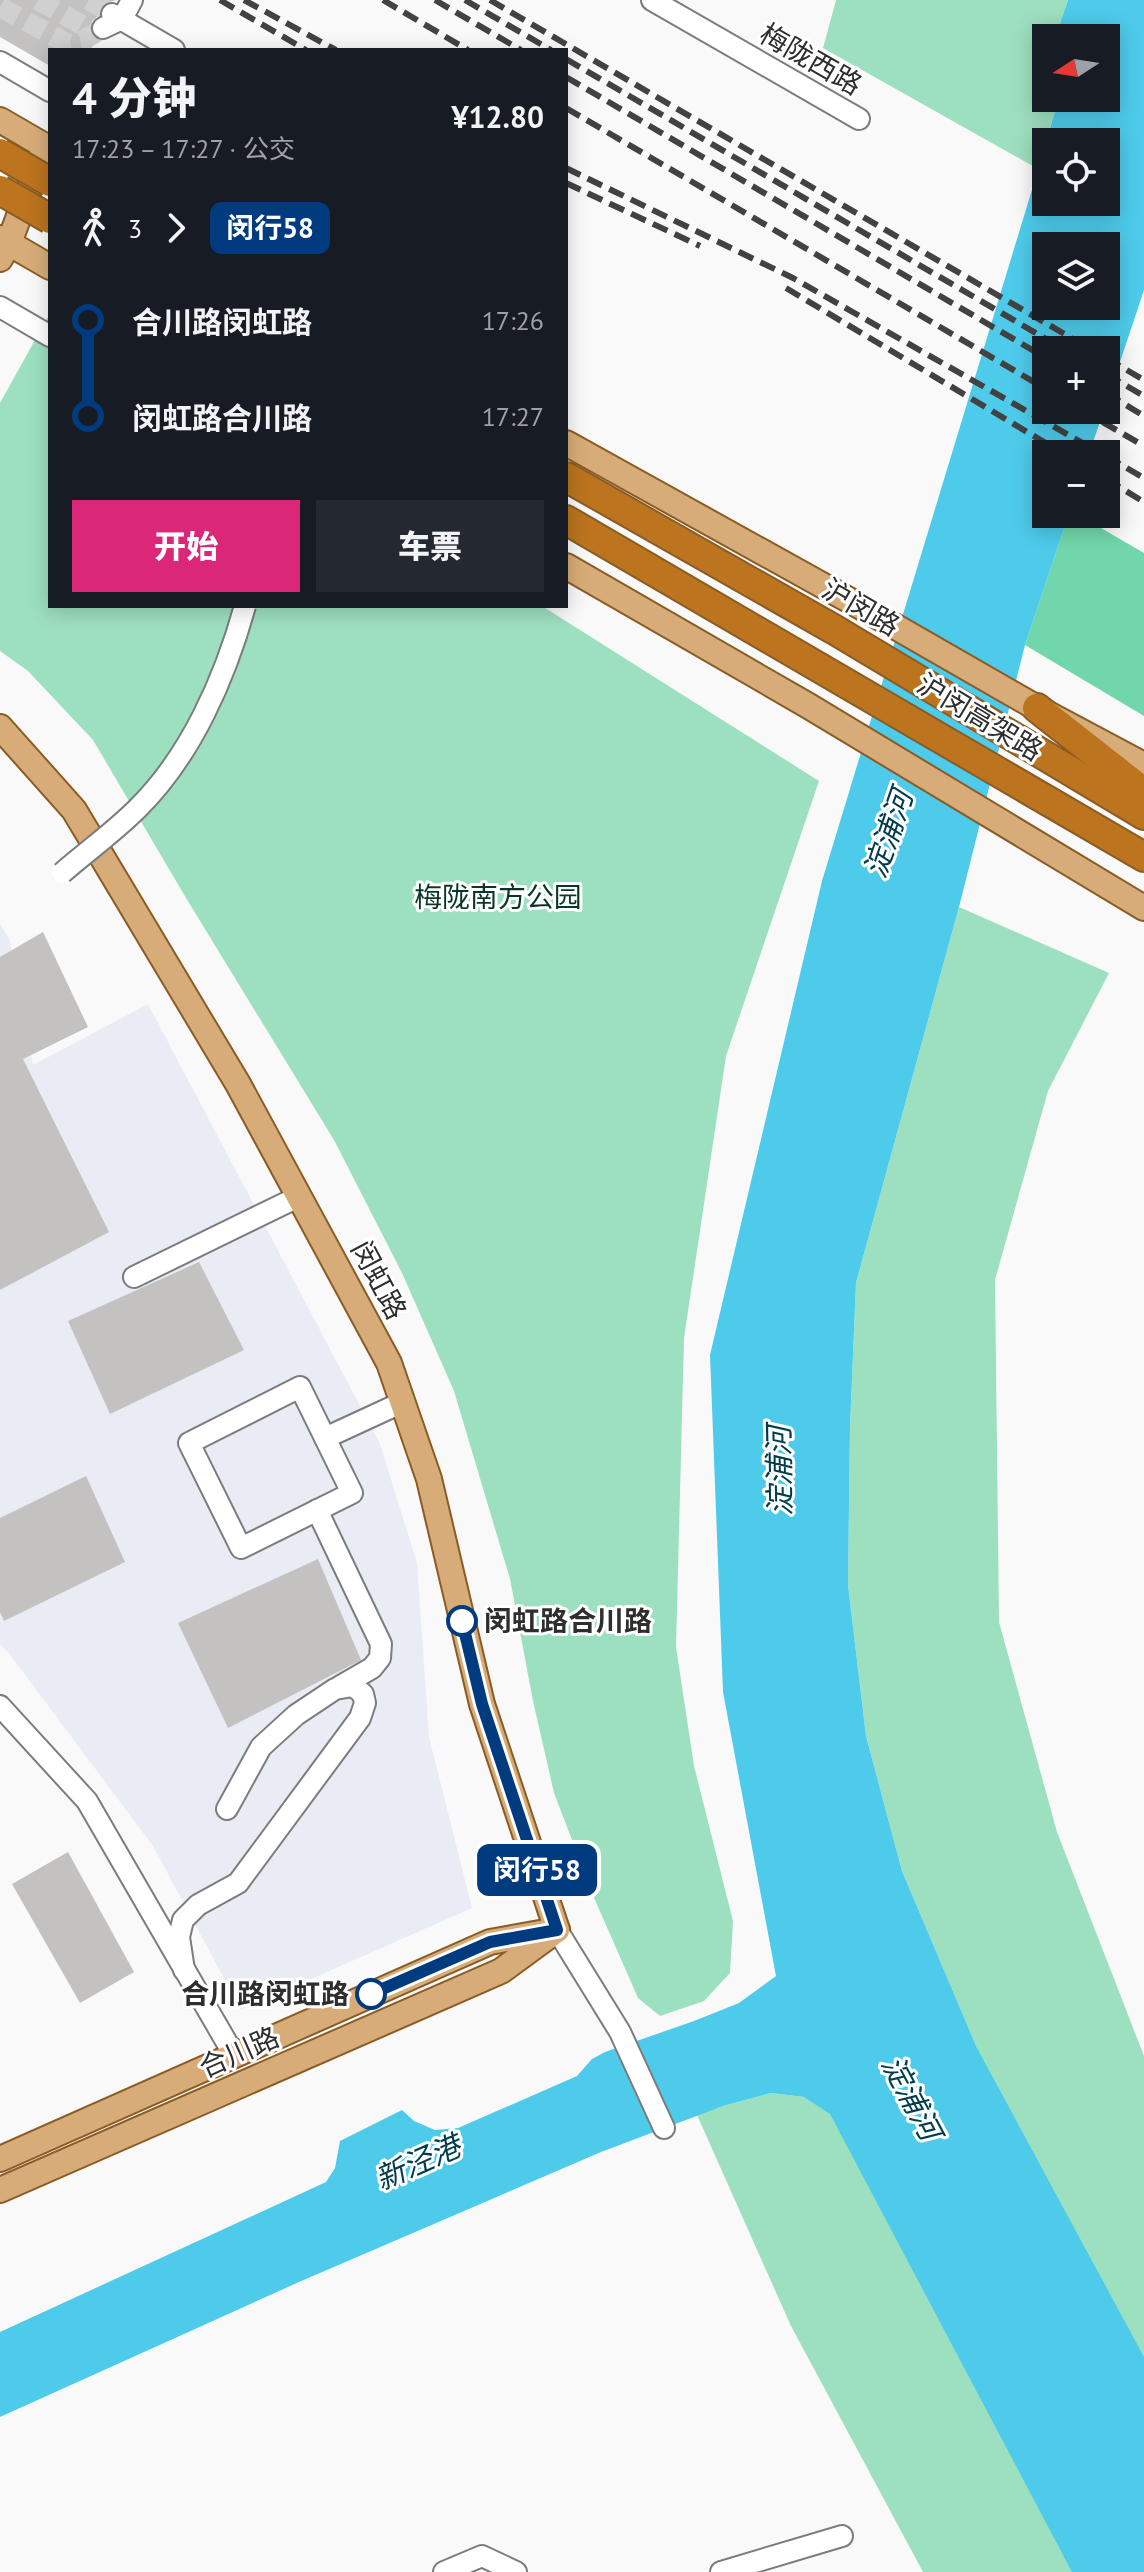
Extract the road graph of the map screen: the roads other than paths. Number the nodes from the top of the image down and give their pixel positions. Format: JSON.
{"nodes":[{"id":1,"x":132,"y":0,"type":"edge"},
{"id":2,"x":652,"y":0,"type":"edge"},
{"id":3,"x":170,"y":48,"type":"edge"},
{"id":4,"x":0,"y":62,"type":"edge"},
{"id":5,"x":48,"y":90,"type":"edge"},
{"id":6,"x":859,"y":119,"type":"dead end"},
{"id":7,"x":0,"y":120,"type":"edge"},
{"id":8,"x":47,"y":147,"type":"edge"},
{"id":9,"x":0,"y":153,"type":"edge"},
{"id":10,"x":48,"y":181,"type":"edge"},
{"id":11,"x":0,"y":190,"type":"edge"},
{"id":12,"x":48,"y":218,"type":"edge"},
{"id":13,"x":2,"y":246,"type":"edge"},
{"id":14,"x":48,"y":266,"type":"edge"},
{"id":15,"x":0,"y":307,"type":"edge"},
{"id":16,"x":48,"y":335,"type":"edge"},
{"id":17,"x":568,"y":444,"type":"edge"},
{"id":18,"x":568,"y":478,"type":"edge"},
{"id":19,"x":568,"y":521,"type":"edge"},
{"id":20,"x":568,"y":567,"type":"edge"},
{"id":21,"x":244,"y":608,"type":"edge"},
{"id":22,"x":1037,"y":708,"type":"junction"},
{"id":23,"x":0,"y":727,"type":"edge"},
{"id":24,"x":1144,"y":765,"type":"edge"},
{"id":25,"x":1144,"y":792,"type":"edge"},
{"id":26,"x":1144,"y":815,"type":"edge"},
{"id":27,"x":1144,"y":857,"type":"edge"},
{"id":28,"x":62,"y":873,"type":"dead end"},
{"id":29,"x":1144,"y":908,"type":"edge"},
{"id":30,"x":300,"y":1196,"type":"junction"},
{"id":31,"x":134,"y":1277,"type":"dead end"},
{"id":32,"x":403,"y":1402,"type":"junction"},
{"id":33,"x":325,"y":1438,"type":"junction"},
{"id":34,"x":317,"y":1510,"type":"junction"},
{"id":35,"x":380,"y":1658,"type":"junction"},
{"id":36,"x":335,"y":1689,"type":"junction"},
{"id":37,"x":0,"y":1706,"type":"edge"},
{"id":38,"x":363,"y":1708,"type":"junction"},
{"id":39,"x":227,"y":1809,"type":"dead end"},
{"id":40,"x":557,"y":1930,"type":"junction"},
{"id":41,"x":184,"y":1970,"type":"junction"},
{"id":42,"x":234,"y":2055,"type":"junction"},
{"id":43,"x":664,"y":2128,"type":"dead end"},
{"id":44,"x":0,"y":2159,"type":"edge"},
{"id":45,"x":0,"y":2190,"type":"edge"},
{"id":46,"x":842,"y":2536,"type":"dead end"},
{"id":47,"x":444,"y":2572,"type":"edge"},
{"id":48,"x":516,"y":2572,"type":"edge"},
{"id":49,"x":721,"y":2572,"type":"edge"}],
"edges":[{"from":1,"to":3,"type":"street"},
{"from":2,"to":6,"type":"street","name":"梅陇西路"},
{"from":4,"to":5,"type":"street"},
{"from":7,"to":8,"type":"main road"},
{"from":8,"to":13,"type":"main road"},
{"from":9,"to":10,"type":"highway","bridge":true},
{"from":11,"to":12,"type":"highway","bridge":true},
{"from":13,"to":14,"type":"main road"},
{"from":15,"to":16,"type":"street"},
{"from":17,"to":22,"type":"main road","name":"沪闵路"},
{"from":18,"to":26,"type":"highway","name":"沪闵高架路"},
{"from":19,"to":27,"type":"highway","name":"沪闵高架路"},
{"from":20,"to":29,"type":"main road"},
{"from":21,"to":28,"type":"street","bridge":true},
{"from":22,"to":24,"type":"main road"},
{"from":22,"to":25,"type":"highway","name":"沪闵路"},
{"from":23,"to":30,"type":"main road","name":"闵虹路"},
{"from":30,"to":31,"type":"street"},
{"from":30,"to":32,"type":"main road","name":"闵虹路"},
{"from":32,"to":33,"type":"street"},
{"from":32,"to":40,"type":"main road","name":"闵虹路"},
{"from":33,"to":34,"type":"street"},
{"from":33,"to":34,"type":"street"},
{"from":34,"to":35,"type":"street"},
{"from":35,"to":36,"type":"street"},
{"from":35,"to":38,"type":"street"},
{"from":36,"to":38,"type":"street"},
{"from":36,"to":39,"type":"street"},
{"from":37,"to":41,"type":"street"},
{"from":38,"to":41,"type":"street"},
{"from":40,"to":42,"type":"main road","name":"合川路"},
{"from":40,"to":43,"type":"street"},
{"from":40,"to":45,"type":"main road","name":"合川路"},
{"from":41,"to":42,"type":"street"},
{"from":42,"to":44,"type":"main road","name":"合川路"},
{"from":46,"to":49,"type":"street"},
{"from":47,"to":48,"type":"street"}]}
